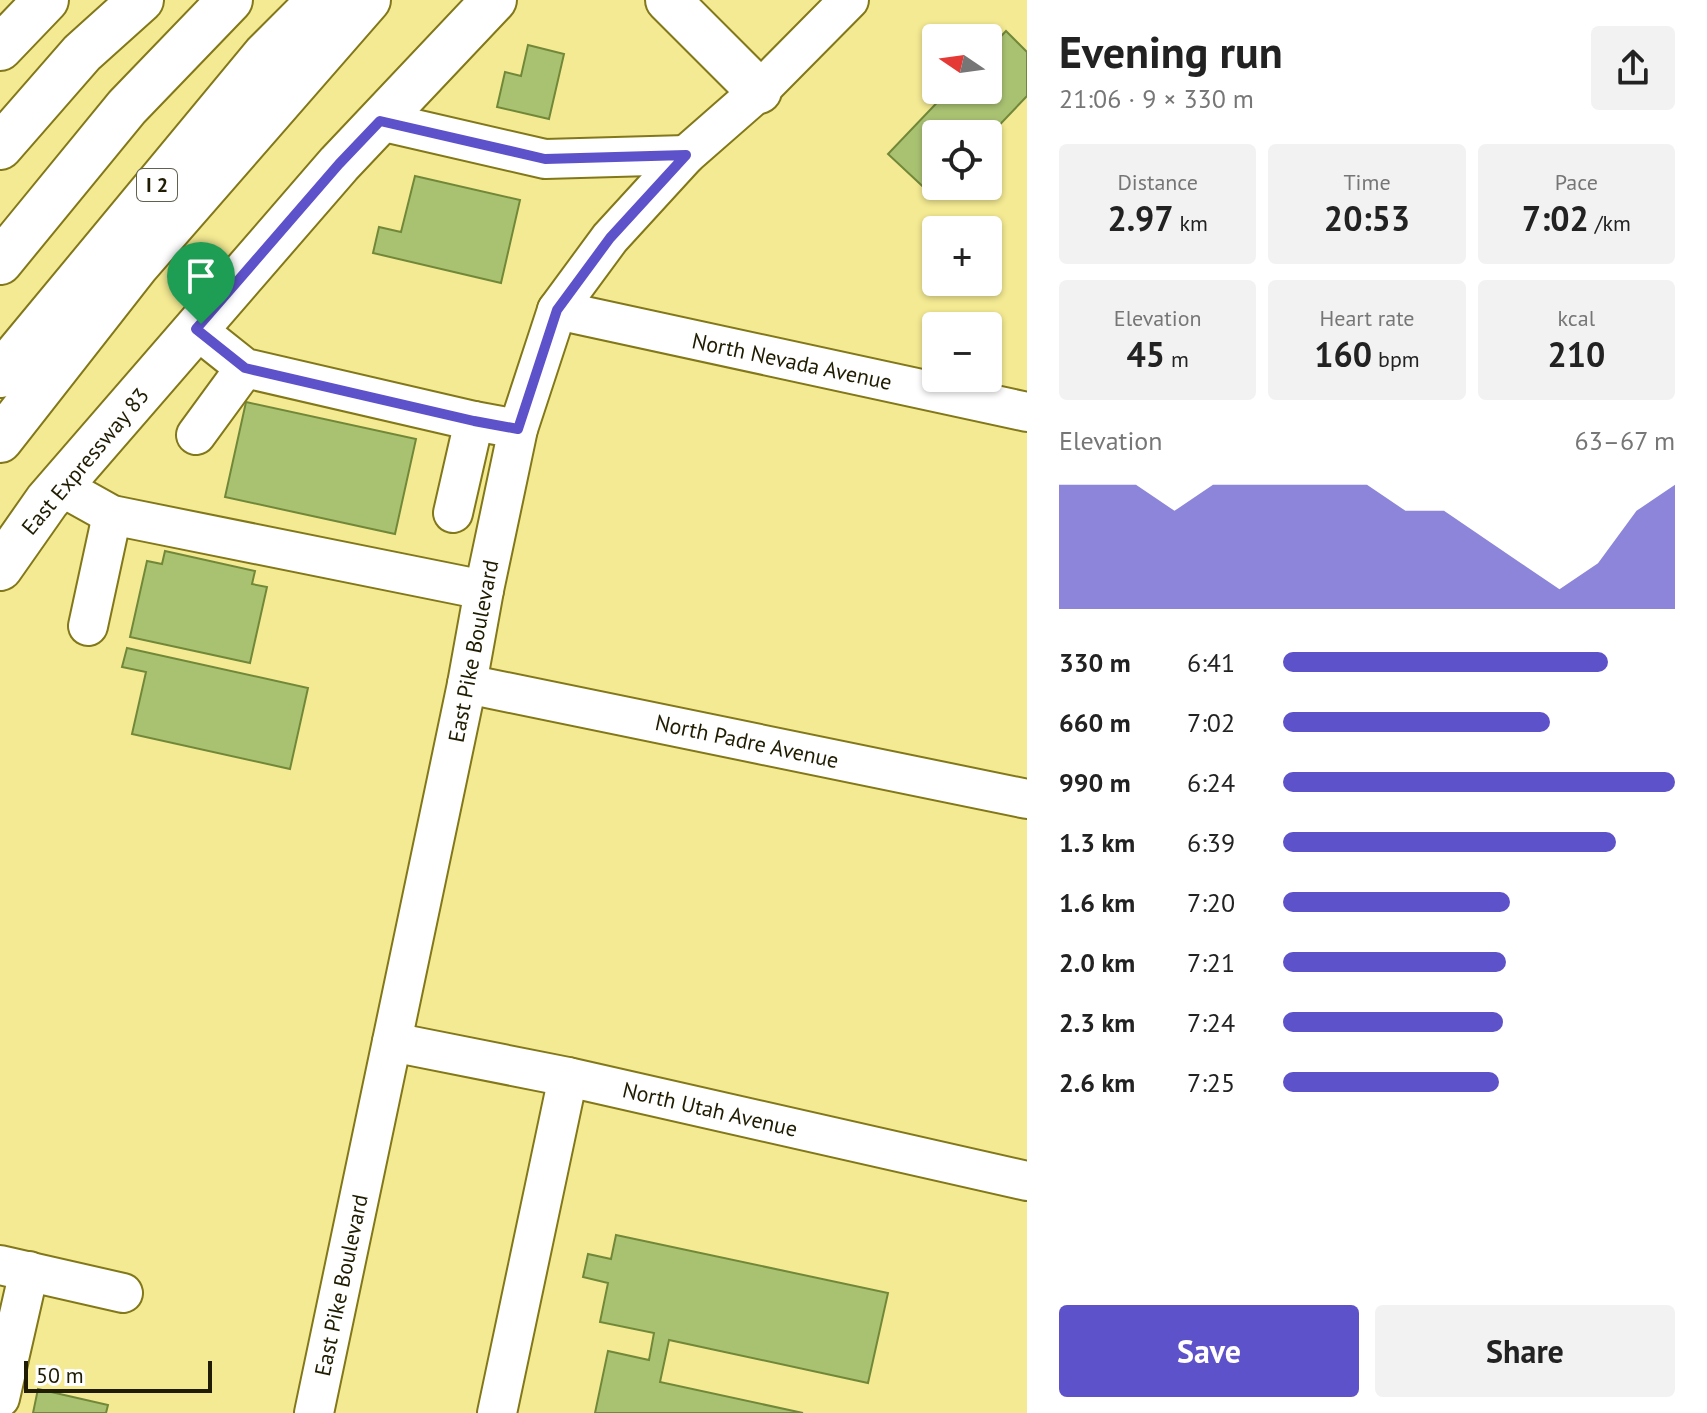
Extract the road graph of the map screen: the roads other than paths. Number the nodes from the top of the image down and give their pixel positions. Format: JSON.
{"nodes":[{"id":1,"x":46,"y":0,"type":"edge"},
{"id":2,"x":141,"y":0,"type":"edge"},
{"id":3,"x":230,"y":0,"type":"edge"},
{"id":4,"x":320,"y":0,"type":"edge"},
{"id":5,"x":368,"y":0,"type":"edge"},
{"id":6,"x":494,"y":0,"type":"edge"},
{"id":7,"x":668,"y":0,"type":"edge"},
{"id":8,"x":849,"y":0,"type":"edge"},
{"id":9,"x":0,"y":48,"type":"edge"},
{"id":10,"x":759,"y":91,"type":"junction"},
{"id":11,"x":380,"y":121,"type":"junction"},
{"id":12,"x":0,"y":147,"type":"edge"},
{"id":13,"x":686,"y":155,"type":"junction"},
{"id":14,"x":0,"y":262,"type":"edge"},
{"id":15,"x":557,"y":310,"type":"junction"},
{"id":16,"x":196,"y":329,"type":"junction"},
{"id":17,"x":245,"y":368,"type":"junction"},
{"id":18,"x":0,"y":375,"type":"edge"},
{"id":19,"x":1027,"y":412,"type":"edge"},
{"id":20,"x":474,"y":421,"type":"junction"},
{"id":21,"x":518,"y":429,"type":"junction"},
{"id":22,"x":196,"y":435,"type":"dead end"},
{"id":23,"x":0,"y":440,"type":"edge"},
{"id":24,"x":60,"y":486,"type":"junction"},
{"id":25,"x":453,"y":513,"type":"dead end"},
{"id":26,"x":112,"y":515,"type":"junction"},
{"id":27,"x":0,"y":568,"type":"edge"},
{"id":28,"x":484,"y":590,"type":"junction"},
{"id":29,"x":88,"y":626,"type":"dead end"},
{"id":30,"x":467,"y":684,"type":"junction"},
{"id":31,"x":1027,"y":799,"type":"edge"},
{"id":32,"x":392,"y":1042,"type":"junction"},
{"id":33,"x":568,"y":1077,"type":"junction"},
{"id":34,"x":1027,"y":1181,"type":"edge"},
{"id":35,"x":14,"y":1268,"type":"edge"},
{"id":36,"x":123,"y":1293,"type":"dead end"},
{"id":37,"x":0,"y":1398,"type":"edge"},
{"id":38,"x":314,"y":1413,"type":"edge"},
{"id":39,"x":497,"y":1413,"type":"edge"}],
"edges":[{"from":1,"to":9,"type":"main road"},
{"from":2,"to":12,"type":"main road"},
{"from":3,"to":14,"type":"main road"},
{"from":4,"to":18,"type":"main road","number":"I 2"},
{"from":5,"to":23,"type":"main road"},
{"from":6,"to":11,"type":"main road","name":"East Expressway 83"},
{"from":7,"to":10,"type":"main road"},
{"from":8,"to":10,"type":"street","name":"East Pike Boulevard"},
{"from":10,"to":13,"type":"street","name":"East Pike Boulevard"},
{"from":11,"to":13,"type":"street"},
{"from":11,"to":16,"type":"main road","name":"East Expressway 83"},
{"from":13,"to":15,"type":"street","name":"East Pike Boulevard"},
{"from":15,"to":19,"type":"street","name":"North Nevada Avenue"},
{"from":15,"to":21,"type":"street","name":"East Pike Boulevard"},
{"from":16,"to":17,"type":"street"},
{"from":16,"to":24,"type":"main road","name":"East Expressway 83"},
{"from":17,"to":20,"type":"street"},
{"from":17,"to":22,"type":"street"},
{"from":20,"to":21,"type":"street"},
{"from":20,"to":25,"type":"street"},
{"from":21,"to":28,"type":"street","name":"East Pike Boulevard"},
{"from":24,"to":26,"type":"street"},
{"from":24,"to":27,"type":"main road","name":"East Expressway 83"},
{"from":26,"to":28,"type":"street"},
{"from":26,"to":29,"type":"street"},
{"from":28,"to":30,"type":"street","name":"East Pike Boulevard"},
{"from":30,"to":31,"type":"street","name":"North Padre Avenue"},
{"from":30,"to":32,"type":"street","name":"East Pike Boulevard"},
{"from":32,"to":33,"type":"street","name":"North Utah Avenue"},
{"from":32,"to":38,"type":"street","name":"East Pike Boulevard"},
{"from":33,"to":34,"type":"street","name":"North Utah Avenue"},
{"from":33,"to":39,"type":"street"},
{"from":35,"to":36,"type":"street"},
{"from":35,"to":37,"type":"street"}]}
